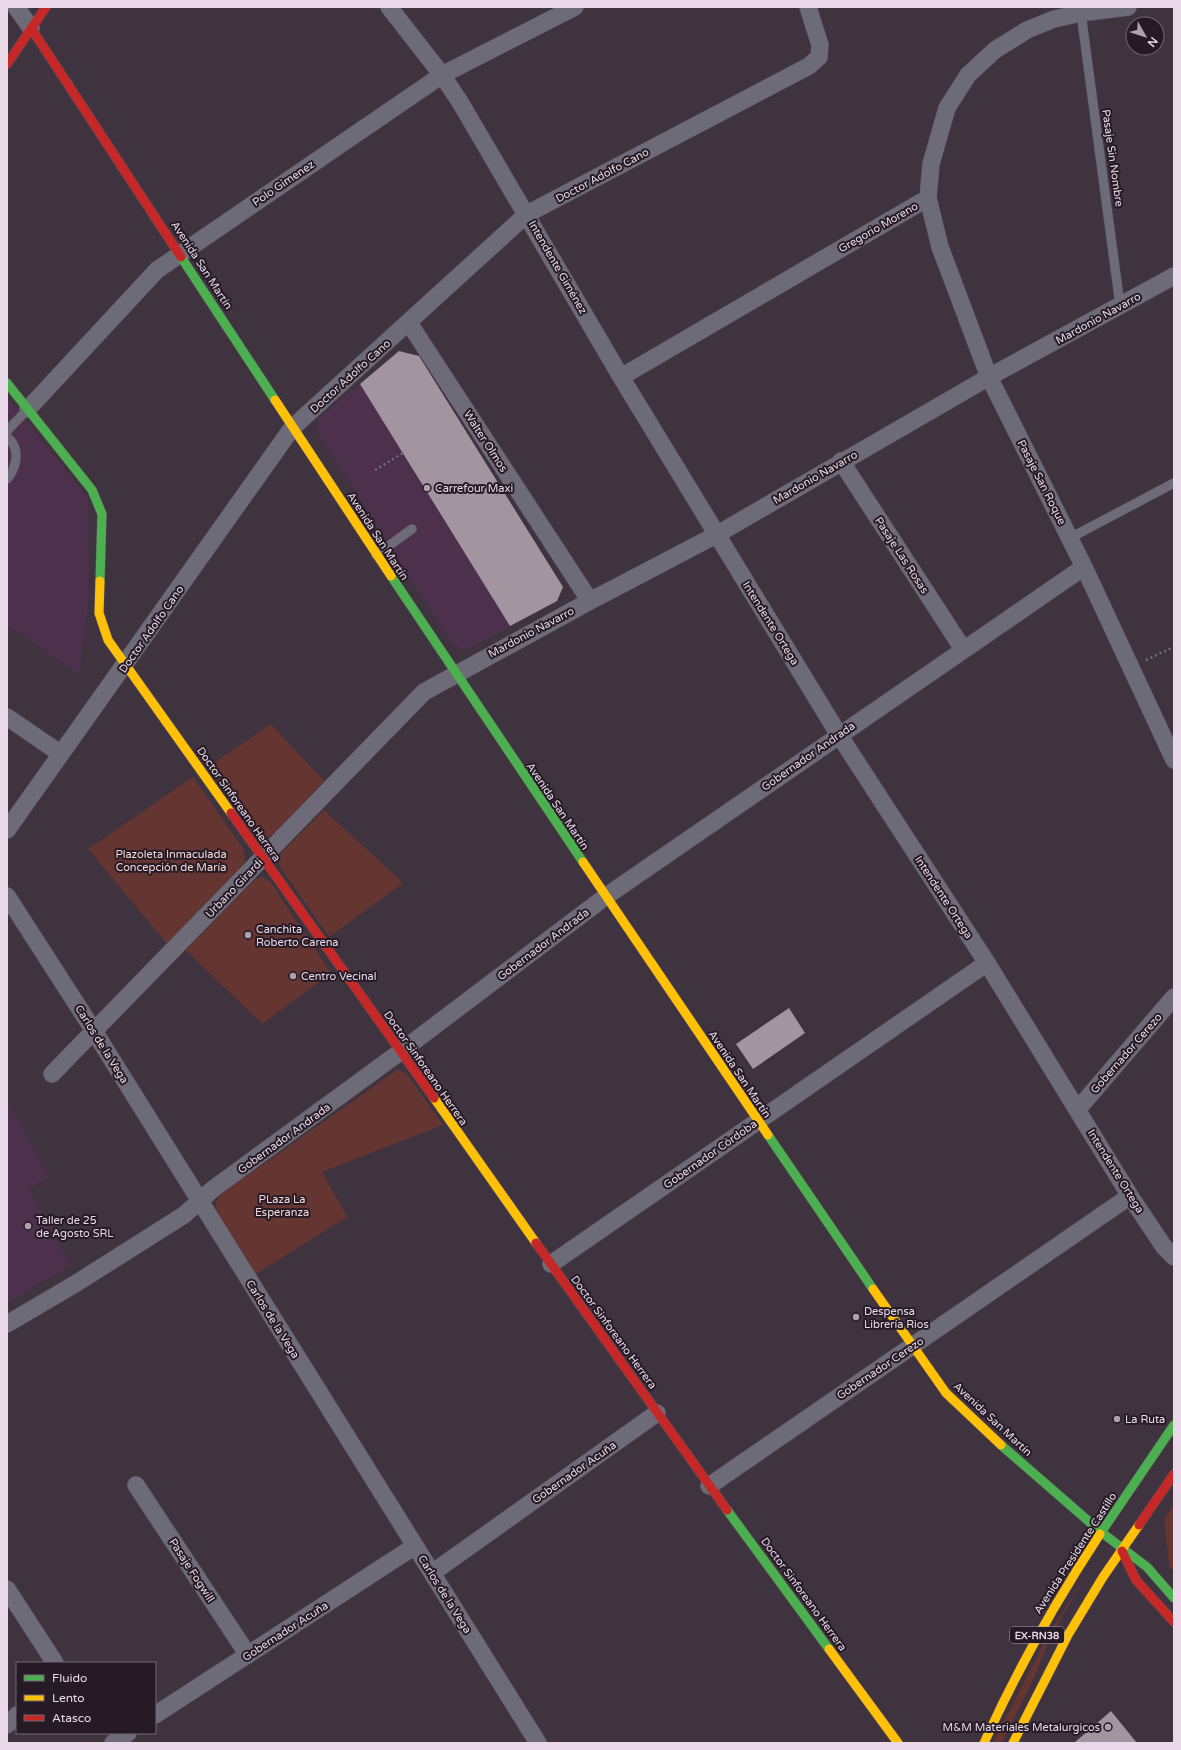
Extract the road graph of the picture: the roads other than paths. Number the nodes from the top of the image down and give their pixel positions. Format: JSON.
{"nodes":[{"id":1,"x":16,"y":7,"type":"edge"},
{"id":2,"x":46,"y":7,"type":"edge"},
{"id":3,"x":389,"y":7,"type":"edge"},
{"id":4,"x":575,"y":7,"type":"edge"},
{"id":5,"x":808,"y":7,"type":"edge"},
{"id":6,"x":1128,"y":7,"type":"edge"},
{"id":7,"x":1081,"y":13,"type":"junction"},
{"id":8,"x":31,"y":28,"type":"junction"},
{"id":9,"x":7,"y":64,"type":"edge"},
{"id":10,"x":442,"y":75,"type":"junction"},
{"id":11,"x":928,"y":198,"type":"junction"},
{"id":12,"x":527,"y":214,"type":"junction"},
{"id":13,"x":180,"y":253,"type":"junction"},
{"id":14,"x":1174,"y":276,"type":"edge"},
{"id":15,"x":1120,"y":306,"type":"junction"},
{"id":16,"x":409,"y":323,"type":"junction"},
{"id":17,"x":621,"y":377,"type":"junction"},
{"id":18,"x":989,"y":377,"type":"junction"},
{"id":19,"x":7,"y":383,"type":"edge"},
{"id":20,"x":28,"y":409,"type":"junction"},
{"id":21,"x":292,"y":428,"type":"junction"},
{"id":22,"x":7,"y":431,"type":"edge"},
{"id":23,"x":7,"y":437,"type":"edge"},
{"id":24,"x":841,"y":461,"type":"junction"},
{"id":25,"x":7,"y":479,"type":"edge"},
{"id":26,"x":1174,"y":483,"type":"edge"},
{"id":27,"x":412,"y":529,"type":"dead end"},
{"id":28,"x":716,"y":535,"type":"junction"},
{"id":29,"x":1070,"y":538,"type":"junction"},
{"id":30,"x":376,"y":555,"type":"junction"},
{"id":31,"x":1084,"y":567,"type":"junction"},
{"id":32,"x":590,"y":601,"type":"junction"},
{"id":33,"x":963,"y":649,"type":"junction"},
{"id":34,"x":126,"y":665,"type":"junction"},
{"id":35,"x":454,"y":673,"type":"junction"},
{"id":36,"x":7,"y":717,"type":"edge"},
{"id":37,"x":839,"y":735,"type":"junction"},
{"id":38,"x":61,"y":754,"type":"junction"},
{"id":39,"x":1174,"y":760,"type":"edge"},
{"id":40,"x":7,"y":830,"type":"edge"},
{"id":41,"x":263,"y":858,"type":"junction"},
{"id":42,"x":7,"y":896,"type":"edge"},
{"id":43,"x":605,"y":897,"type":"junction"},
{"id":44,"x":987,"y":963,"type":"junction"},
{"id":45,"x":1174,"y":997,"type":"edge"},
{"id":46,"x":94,"y":1031,"type":"junction"},
{"id":47,"x":400,"y":1052,"type":"junction"},
{"id":48,"x":52,"y":1074,"type":"dead end"},
{"id":49,"x":1078,"y":1108,"type":"junction"},
{"id":50,"x":758,"y":1121,"type":"junction"},
{"id":51,"x":1130,"y":1196,"type":"junction"},
{"id":52,"x":200,"y":1201,"type":"junction"},
{"id":53,"x":1174,"y":1257,"type":"edge"},
{"id":54,"x":551,"y":1264,"type":"junction"},
{"id":55,"x":7,"y":1324,"type":"edge"},
{"id":56,"x":912,"y":1346,"type":"junction"},
{"id":57,"x":658,"y":1413,"type":"junction"},
{"id":58,"x":1174,"y":1425,"type":"edge"},
{"id":59,"x":1174,"y":1474,"type":"edge"},
{"id":60,"x":136,"y":1485,"type":"dead end"},
{"id":61,"x":709,"y":1486,"type":"junction"},
{"id":62,"x":1101,"y":1532,"type":"junction"},
{"id":63,"x":415,"y":1546,"type":"junction"},
{"id":64,"x":1122,"y":1550,"type":"junction"},
{"id":65,"x":432,"y":1573,"type":"junction"},
{"id":66,"x":7,"y":1589,"type":"edge"},
{"id":67,"x":1174,"y":1598,"type":"edge"},
{"id":68,"x":1174,"y":1622,"type":"edge"},
{"id":69,"x":248,"y":1655,"type":"junction"},
{"id":70,"x":54,"y":1662,"type":"edge"},
{"id":71,"x":156,"y":1714,"type":"edge"},
{"id":72,"x":16,"y":1717,"type":"edge"},
{"id":73,"x":7,"y":1725,"type":"edge"},
{"id":74,"x":104,"y":1734,"type":"edge"},
{"id":75,"x":126,"y":1734,"type":"edge"},
{"id":76,"x":111,"y":1743,"type":"edge"},
{"id":77,"x":538,"y":1743,"type":"edge"},
{"id":78,"x":898,"y":1743,"type":"edge"},
{"id":79,"x":984,"y":1743,"type":"edge"},
{"id":80,"x":1013,"y":1743,"type":"edge"}],
"edges":[{"from":1,"to":8,"type":"street"},
{"from":2,"to":8,"type":"main road"},
{"from":3,"to":10,"type":"street","name":"Intendente Giménez"},
{"from":4,"to":10,"type":"street","name":"Polo Gimenez"},
{"from":5,"to":12,"type":"street","name":"Doctor Adolfo Cano"},
{"from":6,"to":7,"type":"street","name":"Gregorio Moreno"},
{"from":7,"to":11,"type":"street","name":"Gregorio Moreno"},
{"from":7,"to":15,"type":"lane","name":"Pasaje Sin Nombre"},
{"from":8,"to":9,"type":"main road"},
{"from":8,"to":13,"type":"main road","name":"Avenida San Martín"},
{"from":10,"to":12,"type":"street","name":"Intendente Giménez"},
{"from":10,"to":13,"type":"street","name":"Polo Gimenez"},
{"from":11,"to":17,"type":"street","name":"Gregorio Moreno"},
{"from":11,"to":18,"type":"street","name":"Pasaje San Roque"},
{"from":12,"to":16,"type":"street","name":"Doctor Adolfo Cano"},
{"from":12,"to":17,"type":"street","name":"Intendente Giménez"},
{"from":13,"to":20,"type":"street","name":"Polo Gimenez"},
{"from":13,"to":21,"type":"main road","name":"Avenida San Martín"},
{"from":14,"to":15,"type":"street","name":"Mardonio Navarro"},
{"from":15,"to":18,"type":"street","name":"Mardonio Navarro"},
{"from":16,"to":21,"type":"street","name":"Doctor Adolfo Cano"},
{"from":16,"to":32,"type":"street","name":"Walter Olmos"},
{"from":17,"to":28,"type":"street","name":"Intendente Giménez"},
{"from":18,"to":24,"type":"street","name":"Mardonio Navarro"},
{"from":18,"to":29,"type":"street","name":"Pasaje San Roque"},
{"from":19,"to":20,"type":"main road","name":"Doctor Sinforeano Herrera"},
{"from":20,"to":22,"type":"lane"},
{"from":20,"to":34,"type":"main road","name":"Doctor Sinforeano Herrera"},
{"from":21,"to":30,"type":"main road","name":"Avenida San Martín"},
{"from":21,"to":34,"type":"street","name":"Doctor Adolfo Cano"},
{"from":23,"to":25,"type":"lane"},
{"from":24,"to":28,"type":"street","name":"Mardonio Navarro"},
{"from":24,"to":33,"type":"street","name":"Pasaje Las Rosas"},
{"from":26,"to":29,"type":"lane"},
{"from":27,"to":30,"type":"lane"},
{"from":28,"to":32,"type":"street","name":"Mardonio Navarro"},
{"from":28,"to":37,"type":"street","name":"Intendente Ortega"},
{"from":29,"to":31,"type":"street","name":"Pasaje San Roque"},
{"from":30,"to":35,"type":"main road","name":"Avenida San Martín"},
{"from":31,"to":33,"type":"street","name":"Gobernador Andrada"},
{"from":31,"to":39,"type":"street","name":"Pasaje San Roque"},
{"from":32,"to":35,"type":"street","name":"Mardonio Navarro"},
{"from":33,"to":37,"type":"street","name":"Gobernador Andrada"},
{"from":34,"to":38,"type":"street","name":"Doctor Adolfo Cano"},
{"from":34,"to":41,"type":"main road","name":"Doctor Sinforeano Herrera"},
{"from":35,"to":41,"type":"street","name":"Urbano Girardi"},
{"from":35,"to":43,"type":"main road","name":"Avenida San Martín"},
{"from":36,"to":38,"type":"street"},
{"from":37,"to":43,"type":"street","name":"Gobernador Andrada"},
{"from":37,"to":44,"type":"street","name":"Intendente Ortega"},
{"from":38,"to":40,"type":"street","name":"Doctor Adolfo Cano"},
{"from":41,"to":46,"type":"street","name":"Urbano Girardi"},
{"from":41,"to":47,"type":"main road","name":"Doctor Sinforeano Herrera"},
{"from":42,"to":46,"type":"street","name":"Carlos de la Vega"},
{"from":43,"to":47,"type":"street","name":"Gobernador Andrada"},
{"from":43,"to":50,"type":"main road","name":"Avenida San Martín"},
{"from":44,"to":49,"type":"street","name":"Intendente Ortega"},
{"from":44,"to":50,"type":"street","name":"Gobernador Córdoba"},
{"from":45,"to":49,"type":"street","name":"Gobernador Cerezo"},
{"from":46,"to":48,"type":"street","name":"Urbano Girardi"},
{"from":46,"to":52,"type":"street","name":"Carlos de la Vega"},
{"from":47,"to":52,"type":"street","name":"Gobernador Andrada"},
{"from":47,"to":54,"type":"main road","name":"Doctor Sinforeano Herrera"},
{"from":49,"to":51,"type":"street","name":"Intendente Ortega"},
{"from":50,"to":54,"type":"street","name":"Gobernador Córdoba"},
{"from":50,"to":56,"type":"main road","name":"Avenida San Martín"},
{"from":51,"to":53,"type":"street","name":"Intendente Ortega"},
{"from":51,"to":56,"type":"street","name":"Gobernador Cerezo"},
{"from":52,"to":55,"type":"street","name":"Gobernador Andrada"},
{"from":52,"to":63,"type":"street","name":"Carlos de la Vega"},
{"from":54,"to":57,"type":"main road","name":"Doctor Sinforeano Herrera"},
{"from":56,"to":61,"type":"street","name":"Gobernador Cerezo"},
{"from":56,"to":62,"type":"main road","name":"Avenida San Martín"},
{"from":57,"to":61,"type":"main road","name":"Doctor Sinforeano Herrera"},
{"from":57,"to":65,"type":"street","name":"Gobernador Acuña"},
{"from":58,"to":62,"type":"main road","name":"Avenida Presidente Castillo","number":"EX-RN38"},
{"from":59,"to":64,"type":"main road","number":"EX-RN38"},
{"from":60,"to":69,"type":"street","name":"Pasaje Fogwill"},
{"from":61,"to":78,"type":"main road","name":"Doctor Sinforeano Herrera"},
{"from":62,"to":64,"type":"main road","name":"Avenida San Martín"},
{"from":62,"to":79,"type":"main road","name":"Avenida Presidente Castillo","number":"EX-RN38"},
{"from":63,"to":65,"type":"street","name":"Carlos de la Vega"},
{"from":63,"to":69,"type":"street","name":"Gobernador Acuña"},
{"from":64,"to":67,"type":"main road","name":"Avenida San Martín"},
{"from":64,"to":68,"type":"main road"},
{"from":64,"to":80,"type":"main road","number":"EX-RN38"},
{"from":65,"to":77,"type":"street","name":"Carlos de la Vega"},
{"from":66,"to":70,"type":"street"},
{"from":69,"to":71,"type":"street","name":"Gobernador Acuña"},
{"from":72,"to":73,"type":"street"},
{"from":74,"to":76,"type":"street"},
{"from":75,"to":76,"type":"street"}]}
